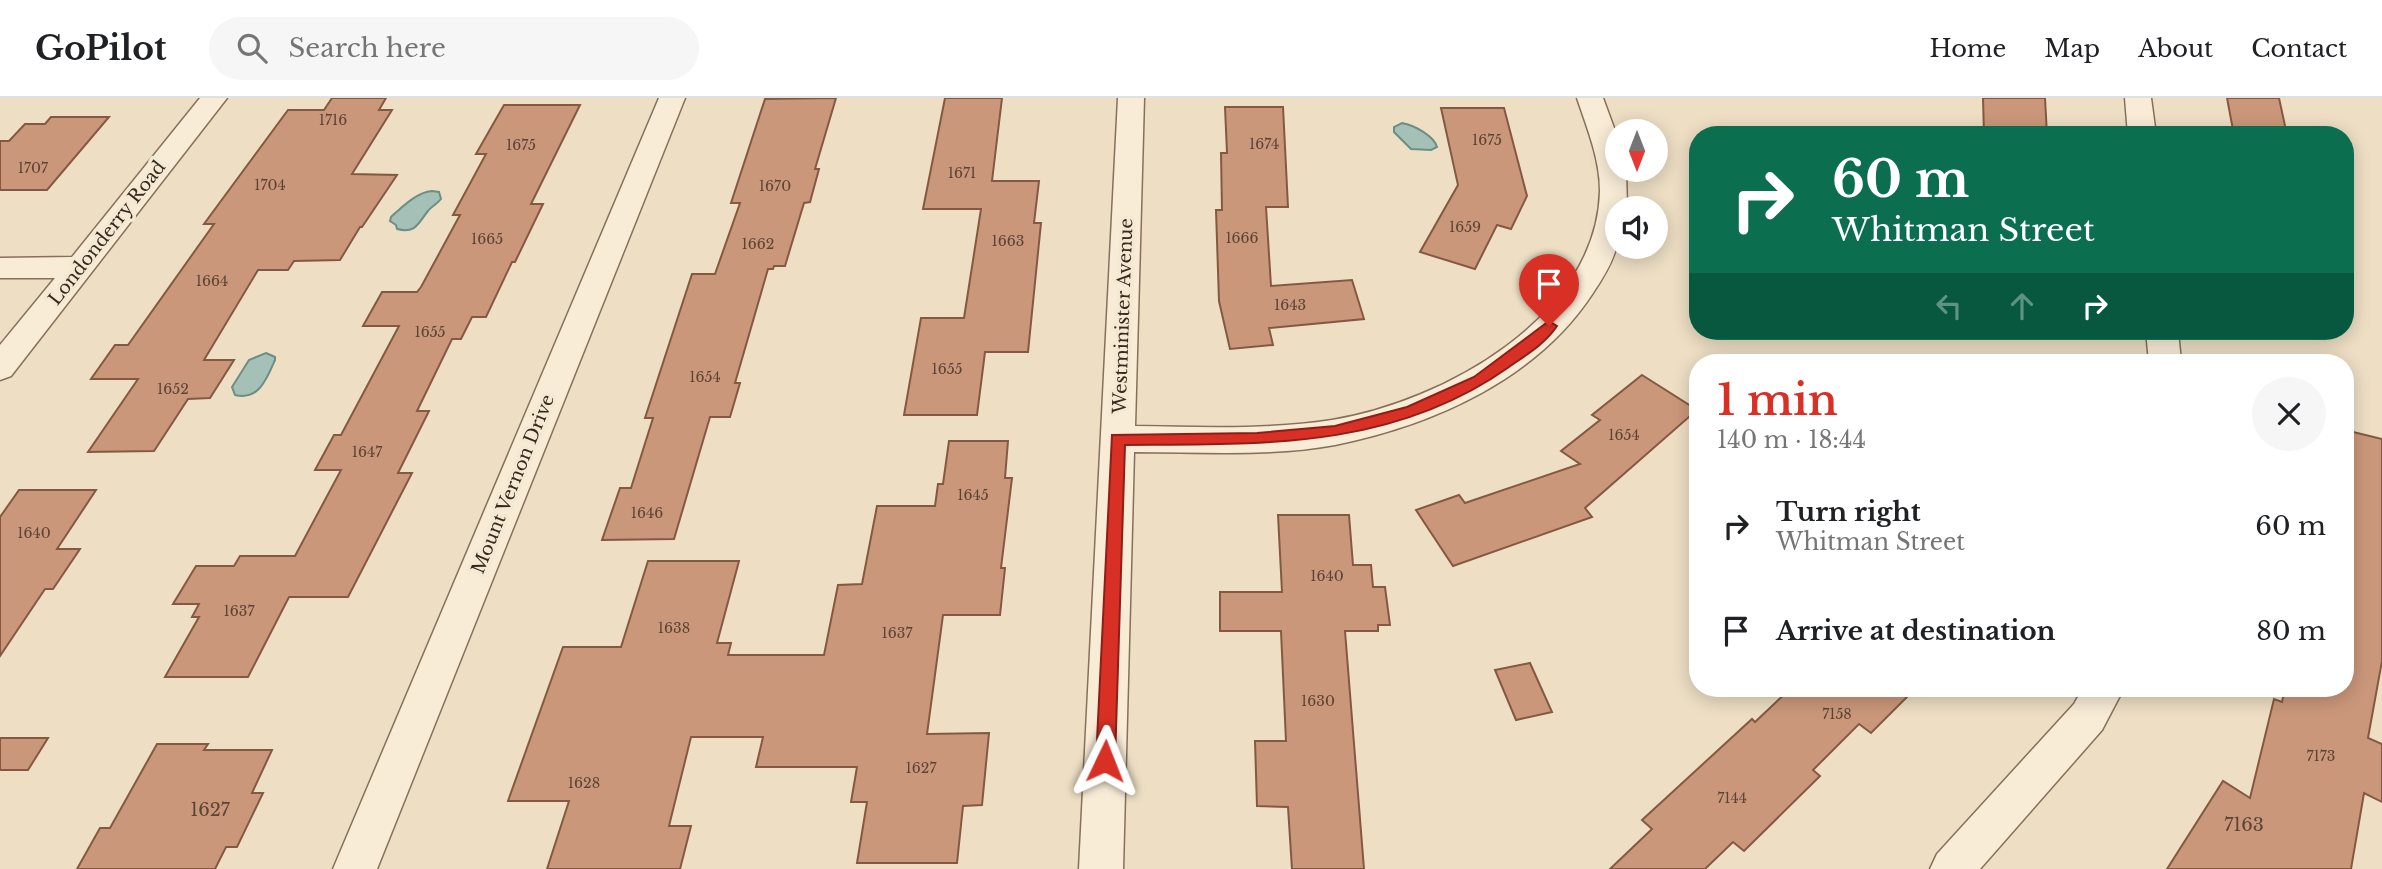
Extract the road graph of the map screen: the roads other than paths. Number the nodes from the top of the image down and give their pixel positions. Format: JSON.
{"nodes":[{"id":1,"x":214,"y":98,"type":"edge"},
{"id":2,"x":671,"y":98,"type":"edge"},
{"id":3,"x":1131,"y":98,"type":"edge"},
{"id":4,"x":1590,"y":98,"type":"edge"},
{"id":5,"x":2138,"y":98,"type":"edge"},
{"id":6,"x":2141,"y":126,"type":"edge"},
{"id":7,"x":79,"y":267,"type":"junction"},
{"id":8,"x":0,"y":268,"type":"edge"},
{"id":9,"x":0,"y":368,"type":"edge"},
{"id":10,"x":1118,"y":439,"type":"junction"},
{"id":11,"x":2099,"y":697,"type":"edge"},
{"id":12,"x":355,"y":869,"type":"edge"},
{"id":13,"x":1101,"y":869,"type":"edge"},
{"id":14,"x":1952,"y":869,"type":"edge"}],
"edges":[{"from":1,"to":7,"type":"street","name":"Londonderry Road"},
{"from":2,"to":12,"type":"street","name":"Mount Vernon Drive"},
{"from":3,"to":10,"type":"street","name":"Westminister Avenue"},
{"from":4,"to":10,"type":"street"},
{"from":5,"to":6,"type":"street"},
{"from":7,"to":8,"type":"street"},
{"from":7,"to":9,"type":"street","name":"Londonderry Road"},
{"from":10,"to":13,"type":"street","name":"Westminister Avenue"},
{"from":11,"to":14,"type":"street"}]}
